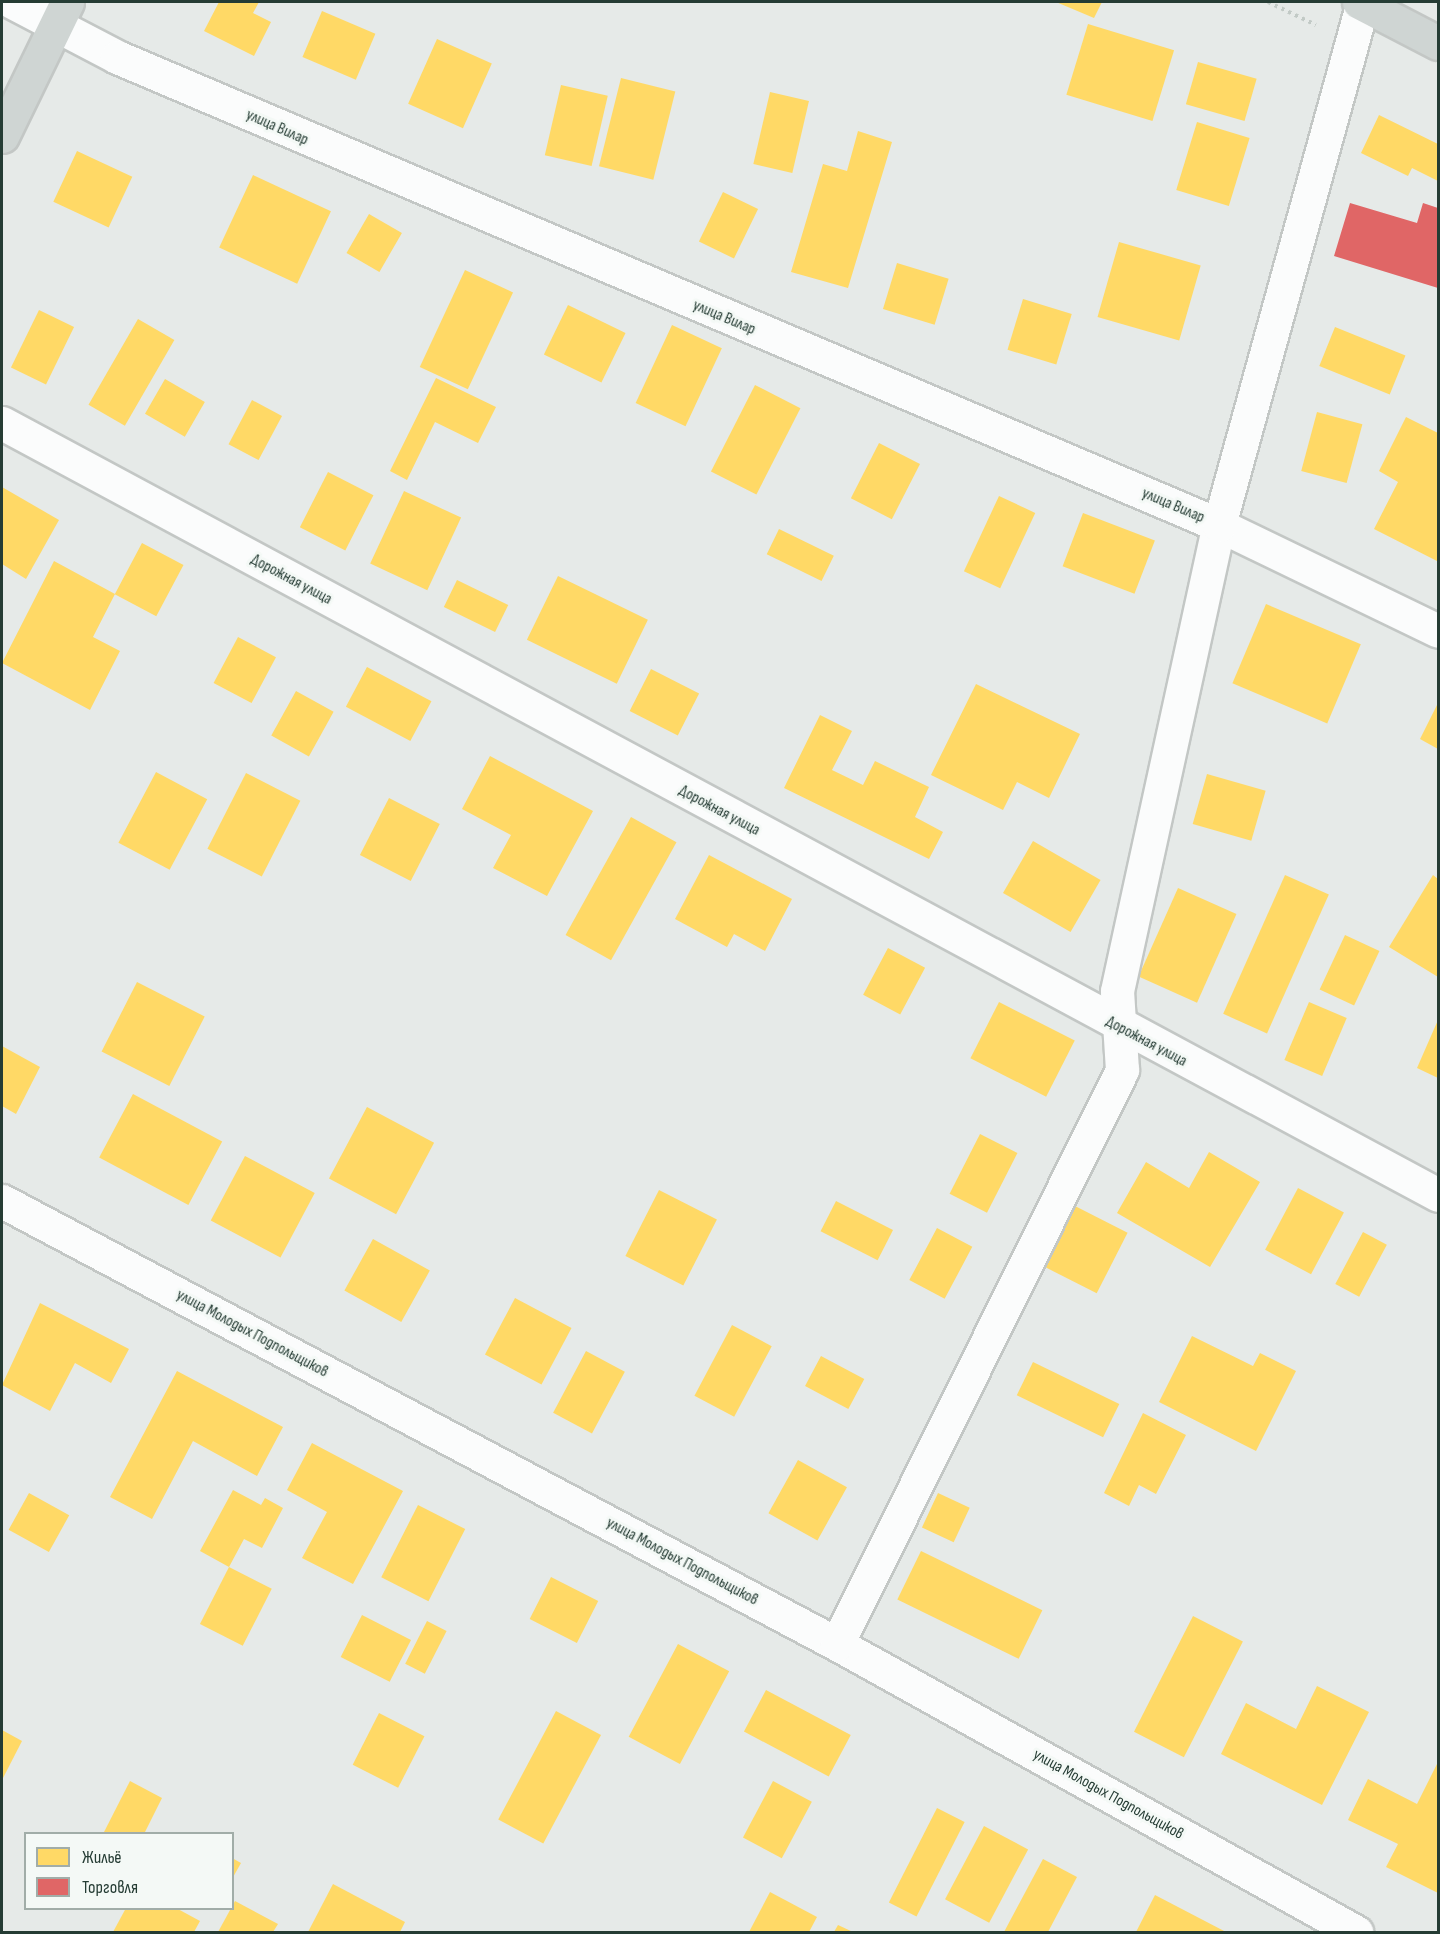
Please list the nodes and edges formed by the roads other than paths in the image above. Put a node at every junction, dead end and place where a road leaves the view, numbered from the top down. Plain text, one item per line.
1 (12, 2) edge
2 (1361, 2) edge
3 (61, 14) edge
4 (1438, 43) edge
5 (2, 136) edge
6 (2, 423) edge
7 (1219, 525) junction
8 (1438, 631) edge
9 (1118, 1028) junction
10 (1438, 1195) edge
11 (2, 1201) edge
12 (837, 1644) junction
13 (1356, 1932) edge

1 - 3 street, улица Вилар
2 - 4 main road
2 - 7 street
3 - 5 main road
3 - 7 street, улица Вилар
6 - 9 street, Дорожная улица
7 - 8 street, улица Вилар
7 - 9 street
9 - 10 street, Дорожная улица
9 - 12 street
11 - 12 street, улица Молодых Подпольщиков
12 - 13 street, улица Молодых Подпольщиков

